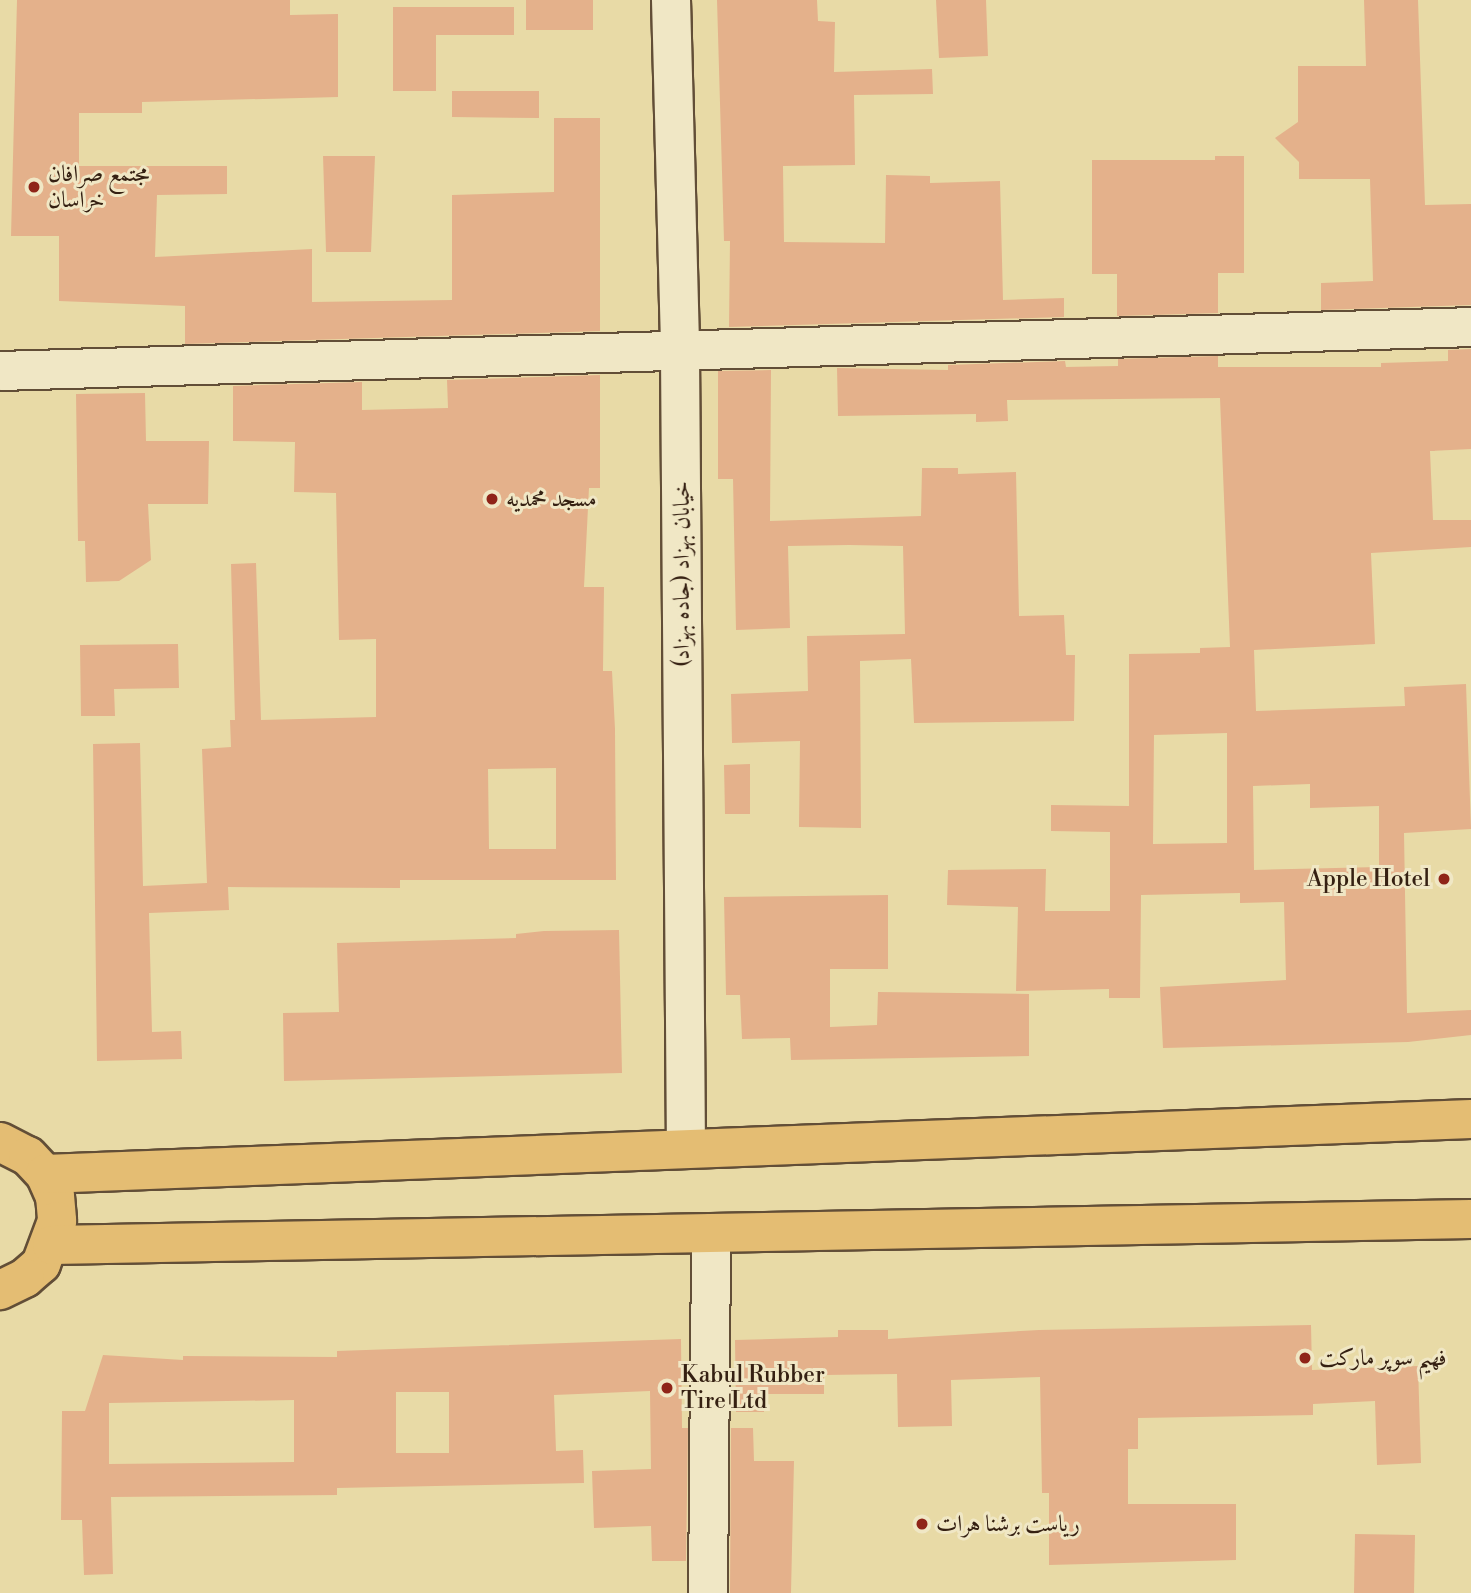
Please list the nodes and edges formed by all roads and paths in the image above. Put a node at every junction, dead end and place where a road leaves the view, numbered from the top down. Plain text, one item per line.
1 (671, 0) edge
2 (1471, 327) edge
3 (681, 354) junction
4 (0, 371) edge
5 (1471, 1119) edge
6 (0, 1142) edge
7 (686, 1148) junction
8 (45, 1174) junction
9 (1471, 1219) edge
10 (711, 1233) junction
11 (52, 1245) junction
12 (0, 1290) edge
13 (708, 1593) edge

1 - 3 street, خیابان بهزاد (جاده بهزاد)
2 - 3 street
3 - 4 street
3 - 7 street, خیابان بهزاد (جاده بهزاد)
5 - 7 highway
6 - 8 highway
7 - 8 highway
8 - 11 highway
9 - 10 highway
10 - 11 highway
10 - 13 street
11 - 12 highway

